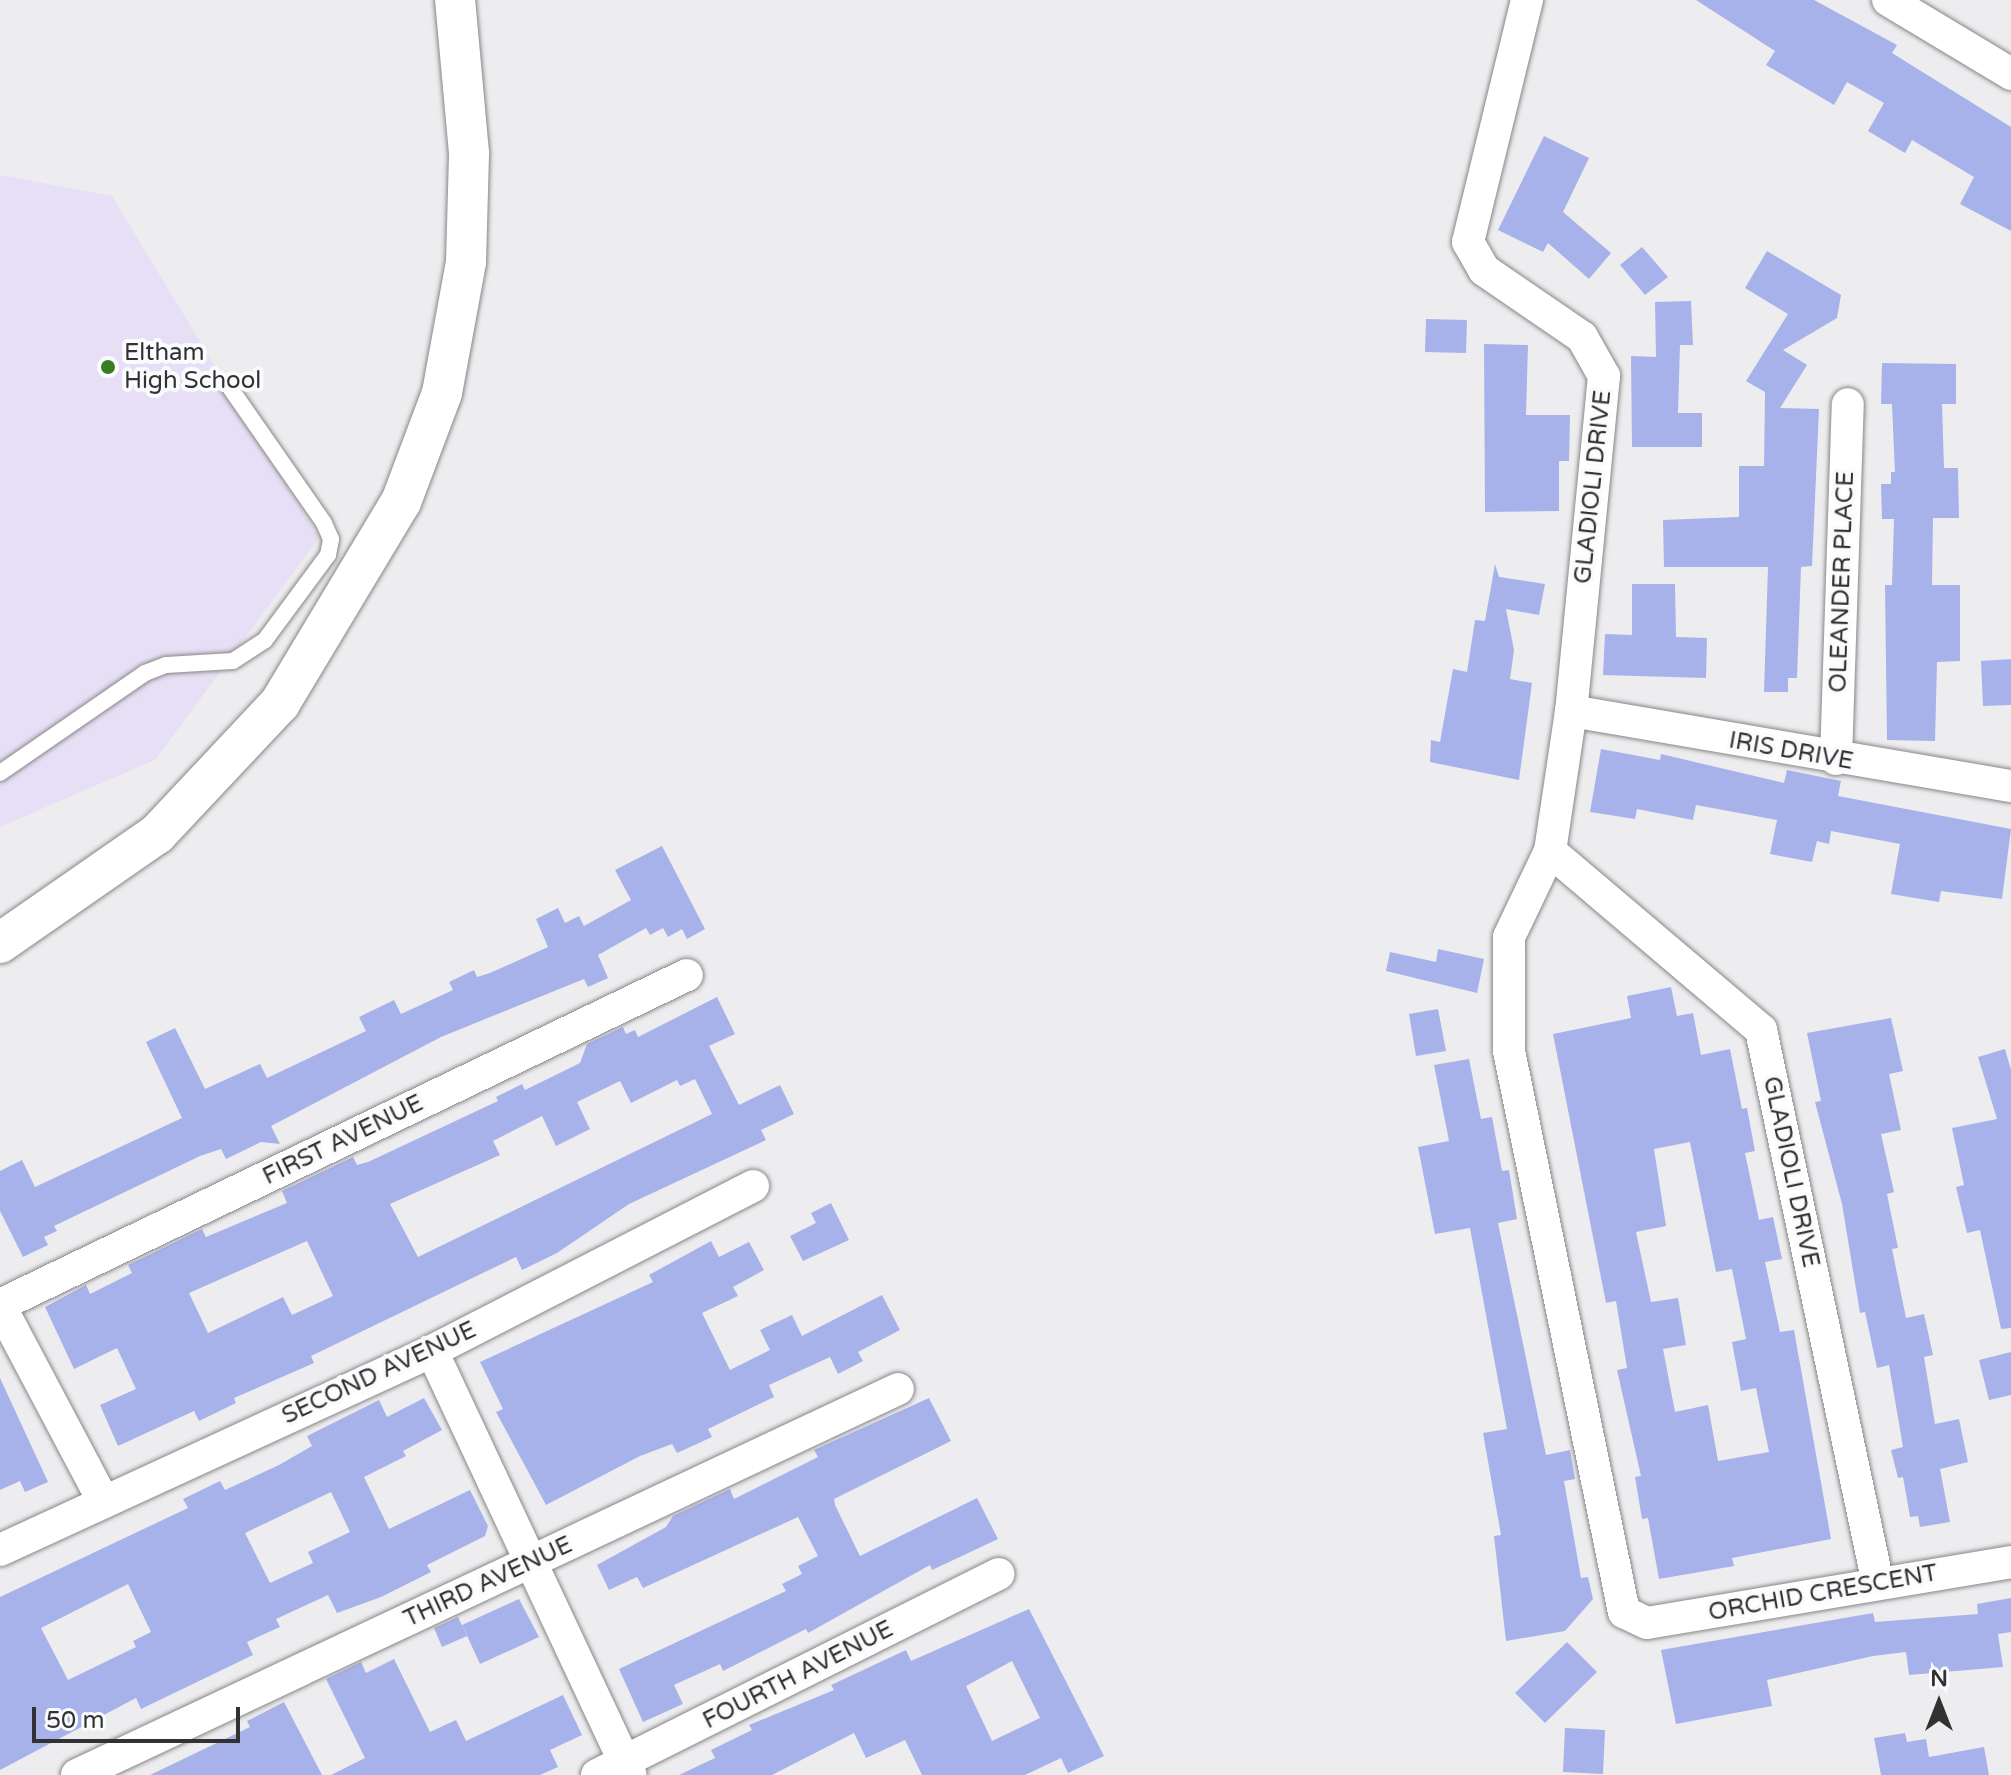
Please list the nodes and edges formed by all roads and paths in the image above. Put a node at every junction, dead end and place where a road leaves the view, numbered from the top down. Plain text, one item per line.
1 (455, 0) edge
2 (1527, 0) edge
3 (1908, 4) edge
4 (2011, 74) edge
5 (228, 385) dead end
6 (1848, 404) dead end
7 (1571, 711) junction
8 (1836, 759) junction
9 (0, 773) edge
10 (2011, 786) edge
11 (1550, 851) junction
12 (0, 943) edge
13 (687, 975) dead end
14 (753, 1186) dead end
15 (0, 1306) edge
16 (432, 1351) junction
17 (898, 1389) dead end
18 (102, 1499) junction
19 (0, 1550) edge
20 (532, 1561) junction
21 (2011, 1562) edge
22 (998, 1574) dead end
23 (1878, 1584) junction
24 (1635, 1621) joint
25 (617, 1771) edge
26 (77, 1775) edge

1 - 12 street
2 - 7 street, GLADIOLI DRIVE
3 - 4 street
5 - 9 lane
6 - 8 street, OLEANDER PLACE
7 - 8 street, IRIS DRIVE
7 - 11 street, GLADIOLI DRIVE
8 - 10 street, IRIS DRIVE
11 - 23 street, GLADIOLI DRIVE
11 - 24 street, GLADIOLI DRIVE
13 - 15 street, FIRST AVENUE
14 - 16 street, SECOND AVENUE
15 - 18 street
16 - 18 street, SECOND AVENUE
16 - 20 street
17 - 20 street, THIRD AVENUE
18 - 19 street, SECOND AVENUE
20 - 25 street
20 - 26 street, THIRD AVENUE
21 - 23 street, ORCHID CRESCENT
22 - 25 street, FOURTH AVENUE
23 - 24 street, ORCHID CRESCENT

